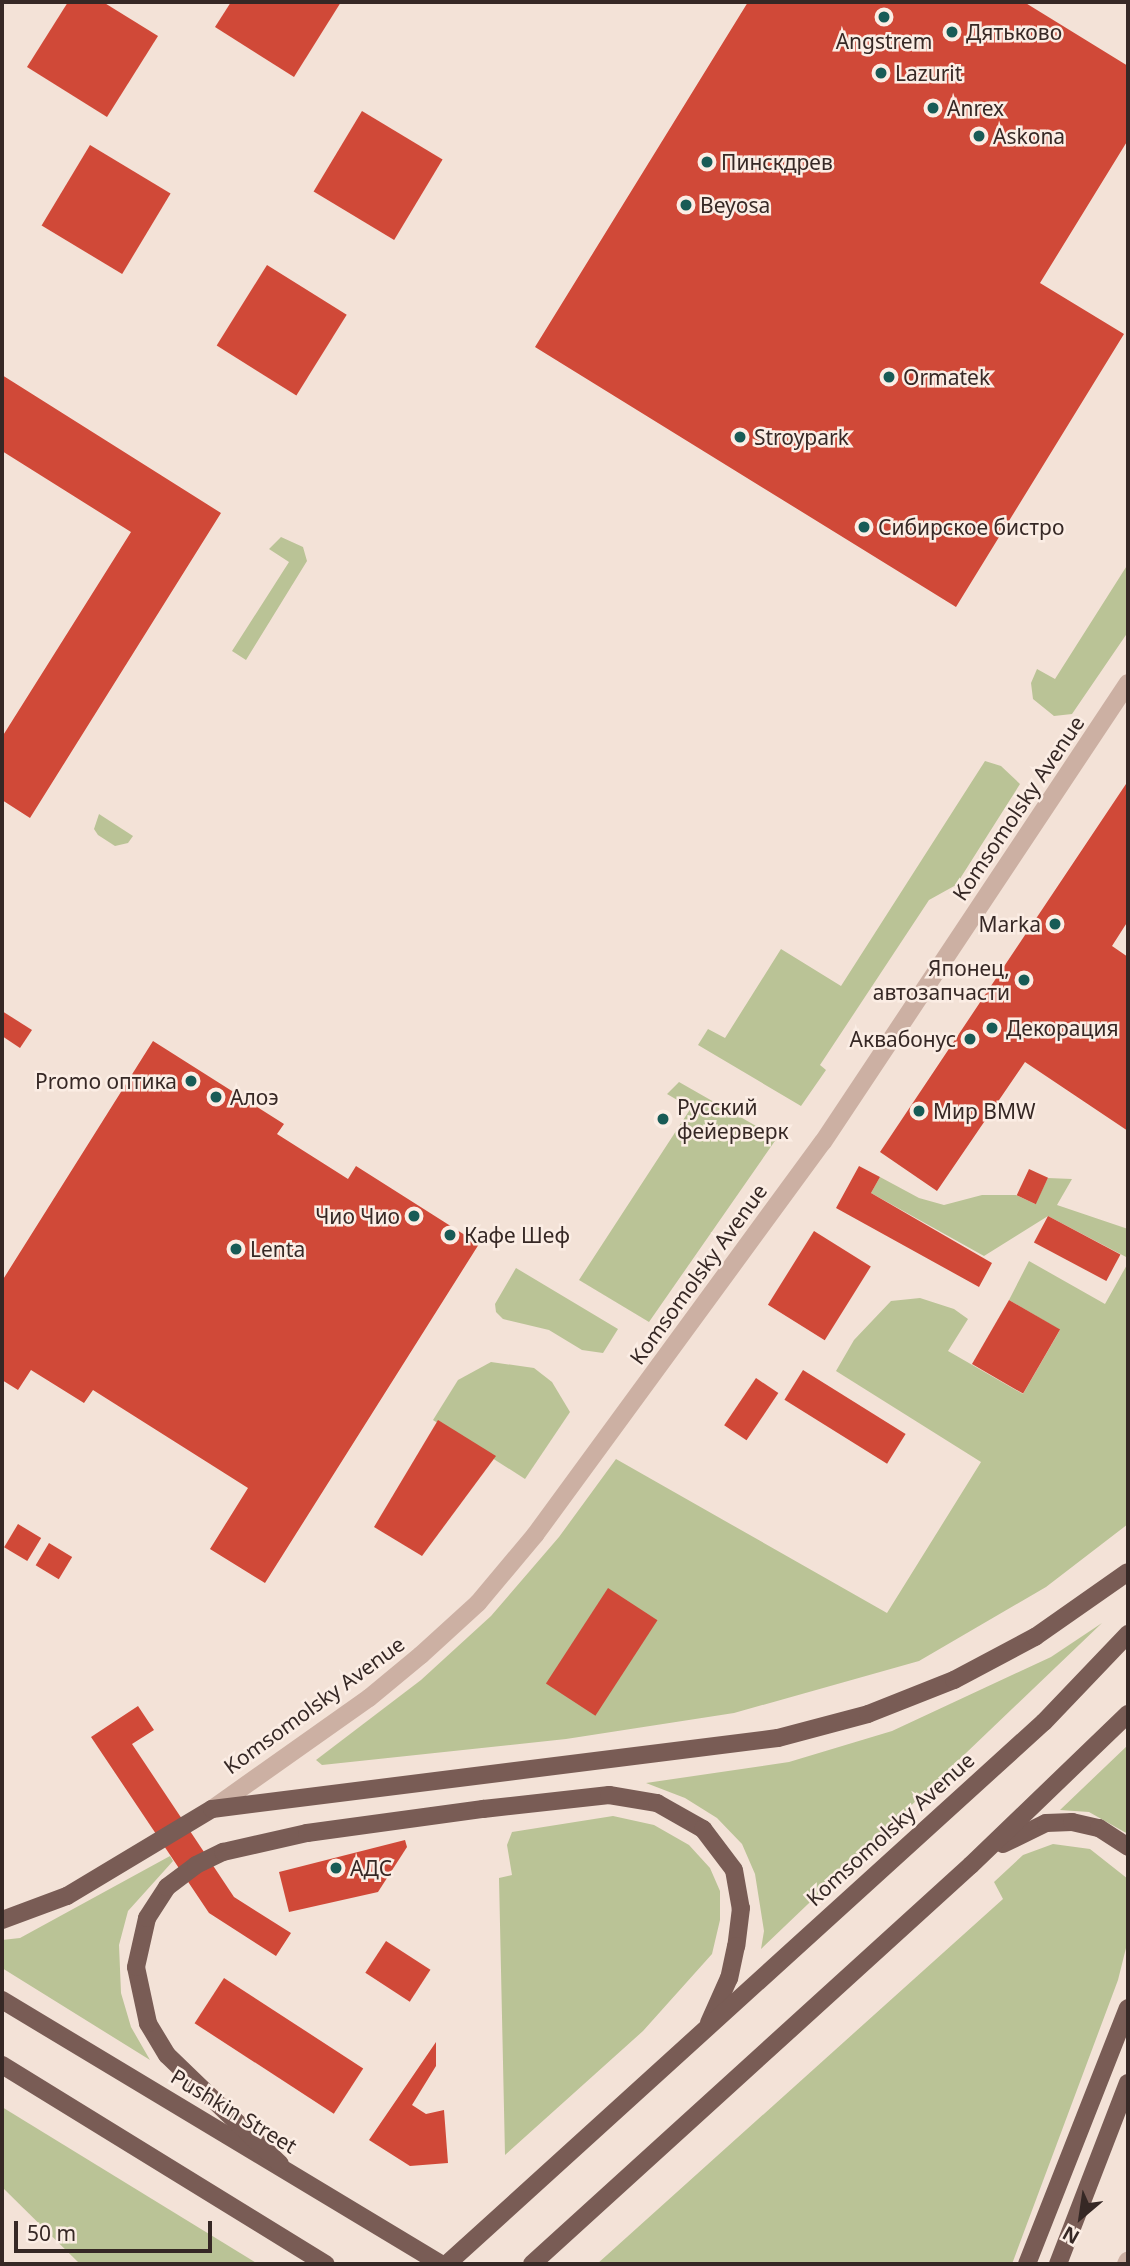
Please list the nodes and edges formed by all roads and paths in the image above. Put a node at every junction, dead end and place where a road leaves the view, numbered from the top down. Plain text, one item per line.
1 (1128, 684) edge
2 (1128, 1572) edge
3 (1128, 1634) edge
4 (1128, 1714) edge
5 (212, 1809) junction
6 (1128, 1847) edge
7 (971, 1865) junction
8 (2, 1920) edge
9 (2, 2000) edge
10 (1128, 2008) edge
11 (709, 2023) junction
12 (2, 2065) edge
13 (1101, 2084) junction
14 (1127, 2092) edge
15 (280, 2164) junction
16 (326, 2264) edge
17 (441, 2264) edge
18 (447, 2264) edge
19 (532, 2264) edge
20 (1027, 2264) edge
21 (1058, 2264) edge

1 - 5 street, Komsomolsky Avenue
2 - 5 main road
3 - 11 main road, Komsomolsky Avenue
4 - 7 main road
5 - 8 main road
6 - 7 main road
7 - 19 main road
9 - 15 main road, Pushkin Street
10 - 13 main road
11 - 15 main road
11 - 18 main road, Komsomolsky Avenue
12 - 16 main road
13 - 14 street
13 - 20 main road
14 - 21 main road
15 - 17 main road, Pushkin Street

